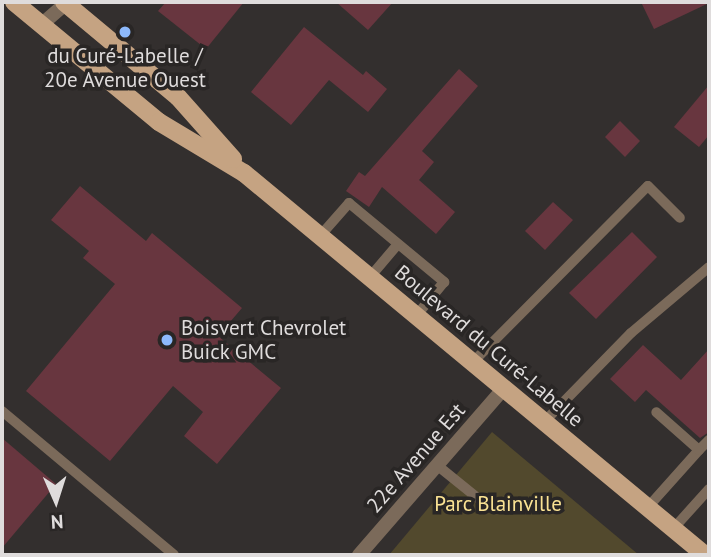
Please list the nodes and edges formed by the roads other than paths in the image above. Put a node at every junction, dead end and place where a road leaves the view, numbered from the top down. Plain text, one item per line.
1 (14, 2) edge
2 (65, 2) edge
3 (41, 25) junction
4 (244, 173) junction
5 (680, 218) dead end
6 (320, 236) junction
7 (398, 244) junction
8 (709, 267) edge
9 (370, 277) junction
10 (416, 316) junction
11 (473, 362) junction
12 (504, 388) junction
13 (2, 411) edge
14 (656, 412) dead end
15 (545, 421) junction
16 (709, 440) edge
17 (699, 450) junction
18 (438, 466) junction
19 (709, 489) edge
20 (480, 500) dead end
21 (648, 507) junction
22 (673, 529) junction
23 (174, 555) edge
24 (359, 555) edge
25 (705, 555) edge

1 - 3 main road, Boulevard du Curé-Labelle
2 - 3 street
2 - 4 main road, Boulevard du Curé-Labelle
3 - 4 main road, Boulevard du Curé-Labelle
4 - 6 main road, Boulevard du Curé-Labelle
5 - 11 lane
6 - 7 lane
6 - 9 main road, Boulevard du Curé-Labelle
7 - 9 lane
7 - 10 lane
8 - 15 lane
9 - 10 main road, Boulevard du Curé-Labelle
10 - 11 main road, Boulevard du Curé-Labelle
11 - 12 main road, Boulevard du Curé-Labelle
12 - 15 main road, Boulevard du Curé-Labelle
12 - 18 street, 22e Avenue Est
13 - 23 lane
14 - 17 lane
15 - 21 main road, Boulevard du Curé-Labelle
16 - 17 lane
17 - 21 lane
18 - 20 lane
18 - 24 street, 22e Avenue Est
19 - 22 lane
21 - 22 main road, Boulevard du Curé-Labelle
22 - 25 main road, Boulevard du Curé-Labelle

